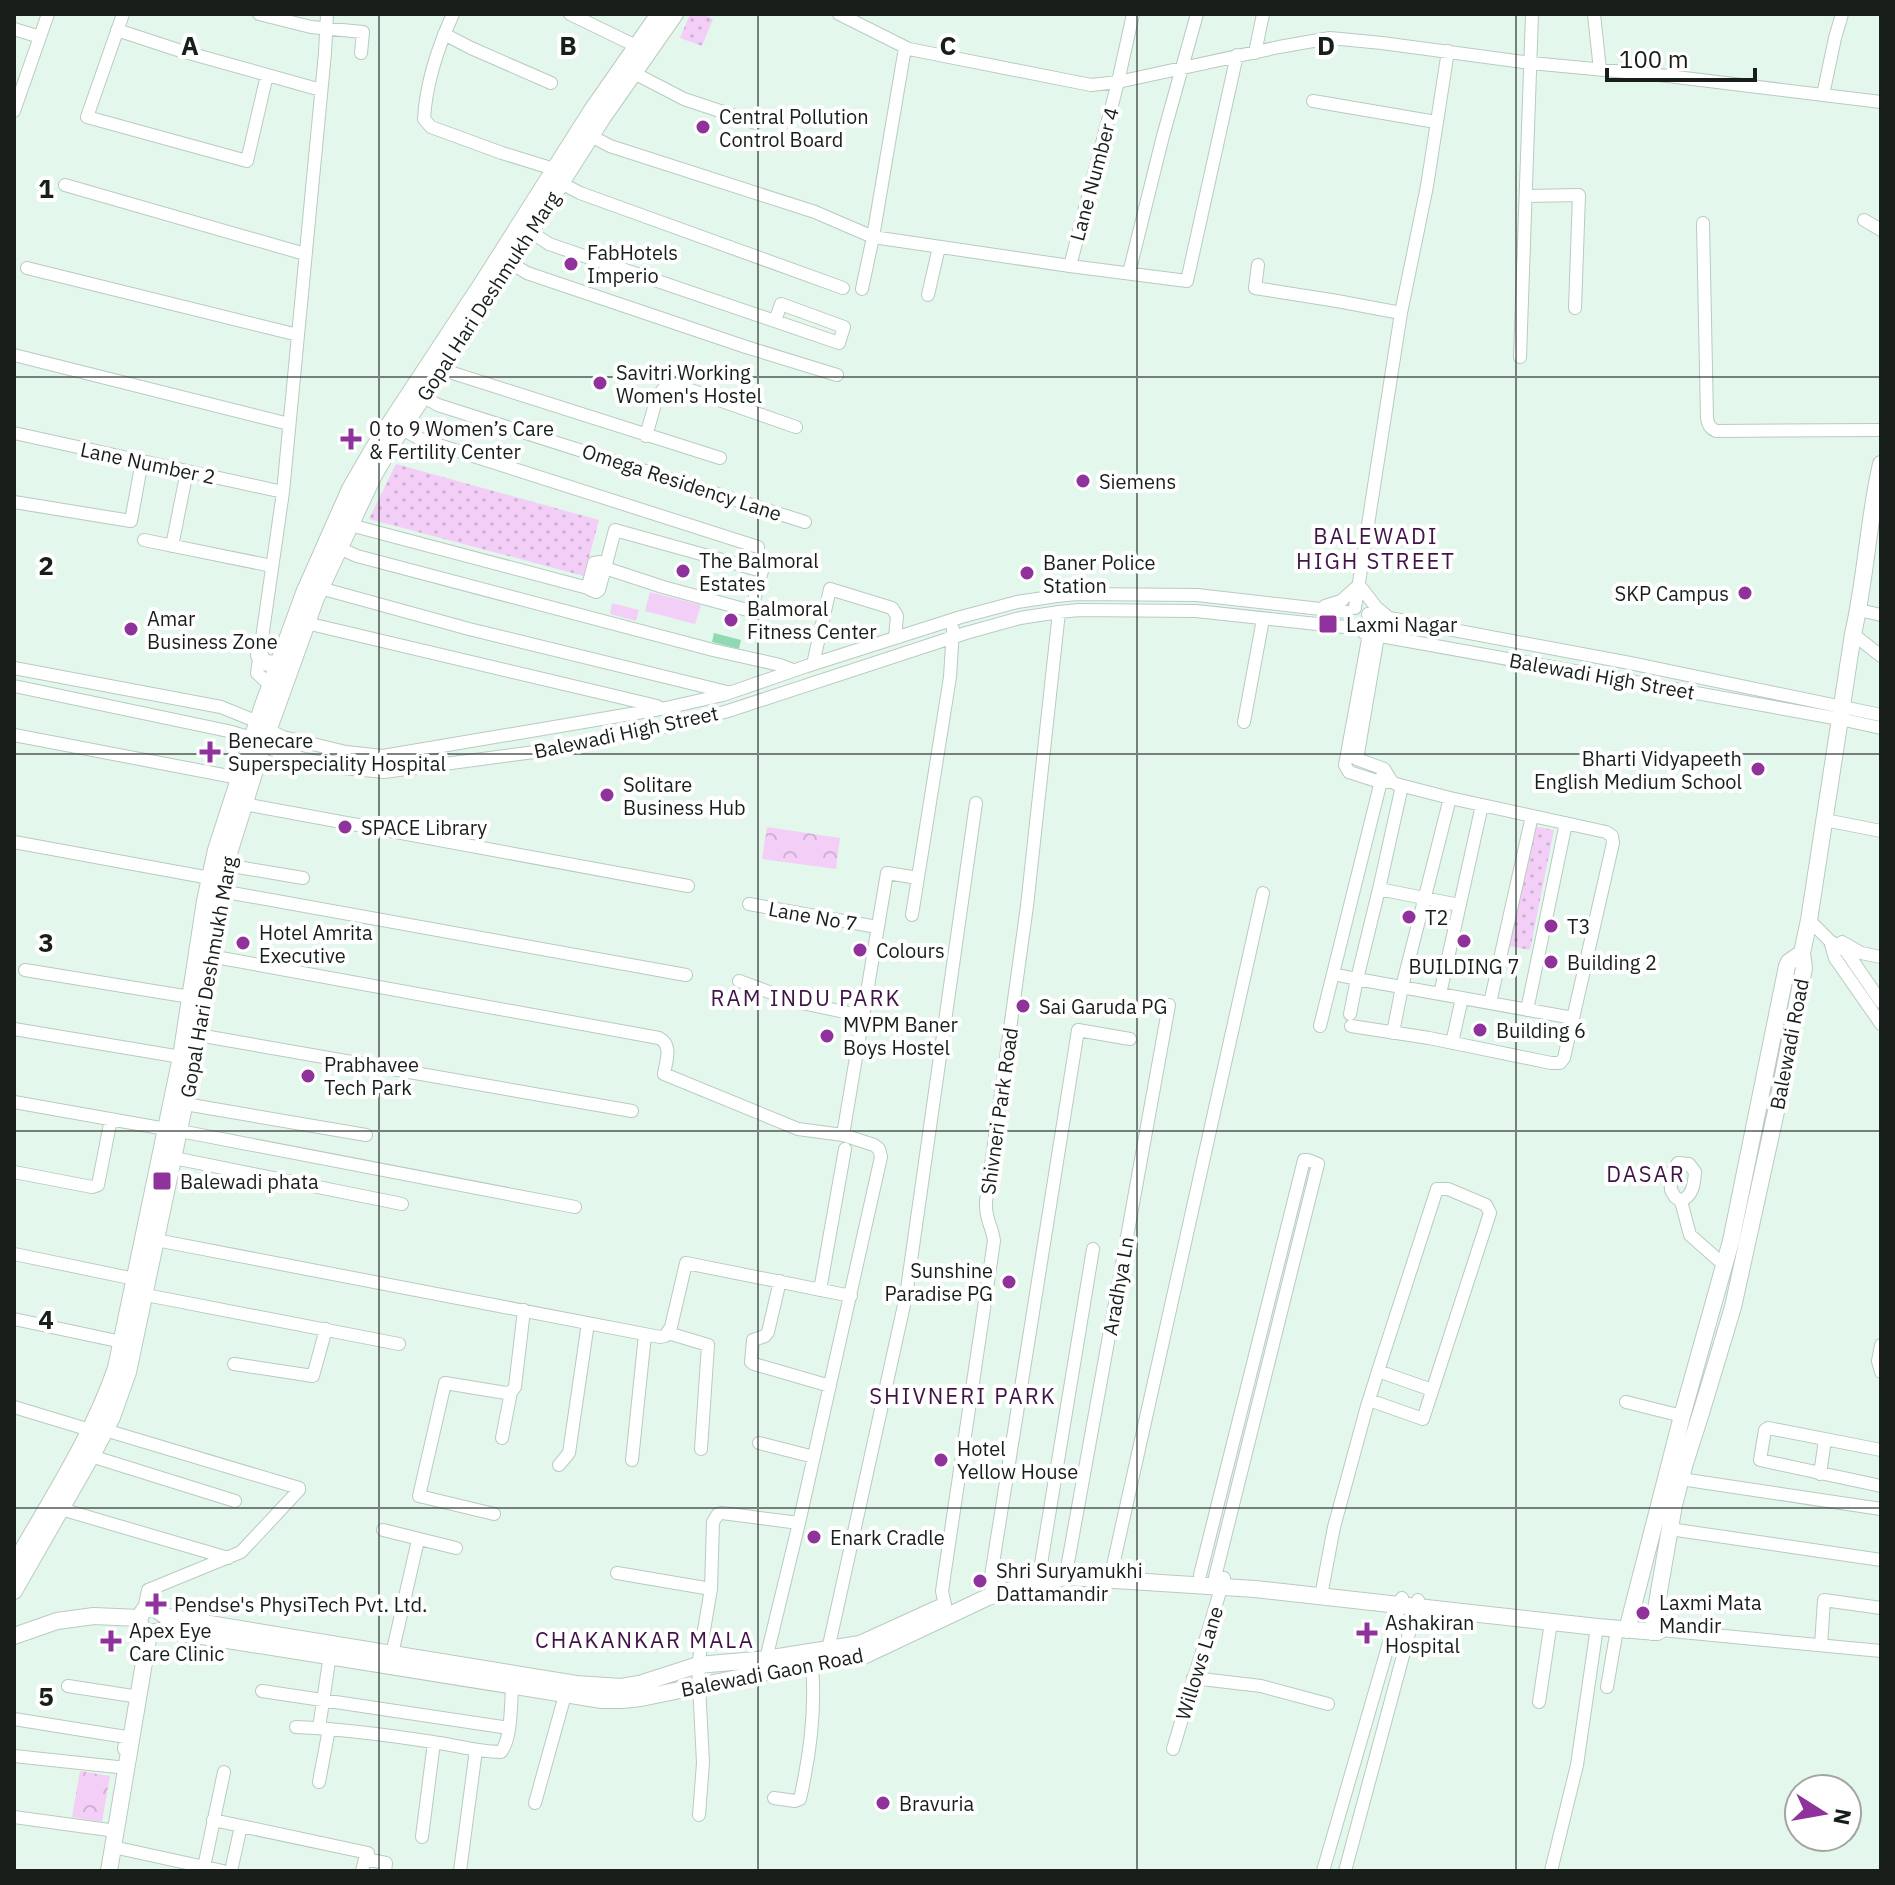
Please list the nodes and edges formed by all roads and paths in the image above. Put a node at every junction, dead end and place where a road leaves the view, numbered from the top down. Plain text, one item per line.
1 (48, 14) edge
2 (123, 14) edge
3 (259, 14) edge
4 (327, 14) edge
5 (453, 14) edge
6 (570, 14) edge
7 (659, 14) edge
8 (675, 14) edge
9 (839, 14) edge
10 (1133, 14) edge
11 (1197, 14) edge
12 (1263, 14) edge
13 (1532, 14) edge
14 (1594, 14) edge
15 (1842, 14) edge
16 (365, 19) dead end
17 (312, 20) edge
18 (326, 28) junction
19 (14, 29) edge
20 (117, 30) junction
21 (363, 32) junction
22 (444, 34) junction
23 (40, 37) junction
24 (636, 46) junction
25 (905, 48) junction
26 (1448, 51) junction
27 (361, 53) dead end
28 (1255, 53) junction
29 (1237, 55) junction
30 (1531, 63) junction
31 (1182, 68) junction
32 (1600, 70) junction
33 (634, 73) junction
34 (267, 75) junction
35 (1118, 82) junction
36 (551, 83) dead end
37 (321, 90) junction
38 (1823, 95) junction
39 (1313, 101) dead end
40 (1881, 102) edge
41 (14, 109) edge
42 (1436, 122) junction
43 (756, 123) dead end
44 (591, 136) junction
45 (558, 176) junction
46 (65, 185) dead end
47 (1526, 196) junction
48 (1864, 220) dead end
49 (1703, 223) dead end
50 (1881, 230) edge
51 (531, 232) junction
52 (873, 237) junction
53 (939, 247) junction
54 (305, 254) junction
55 (511, 263) junction
56 (1258, 265) dead end
57 (1070, 266) junction
58 (27, 268) dead end
59 (1129, 273) junction
60 (843, 288) dead end
61 (862, 289) dead end
62 (928, 295) dead end
63 (1575, 308) dead end
64 (1401, 313) junction
65 (775, 321) junction
66 (298, 335) junction
67 (14, 355) edge
68 (1520, 357) dead end
69 (440, 369) junction
70 (837, 375) dead end
71 (422, 396) junction
72 (289, 424) junction
73 (796, 427) dead end
74 (402, 429) junction
75 (1881, 430) edge
76 (14, 433) edge
77 (646, 436) junction
78 (720, 458) dead end
79 (142, 461) junction
80 (1881, 464) edge
81 (187, 471) junction
82 (283, 492) junction
83 (1878, 495) edge
84 (14, 502) edge
85 (805, 522) dead end
86 (350, 525) junction
87 (144, 540) dead end
88 (172, 546) junction
89 (758, 547) dead end
90 (339, 548) junction
91 (272, 566) junction
92 (605, 568) junction
93 (1359, 585) junction
94 (320, 588) junction
95 (1310, 607) junction
96 (988, 610) junction
97 (1351, 610) junction
98 (1859, 610) junction
99 (1059, 612) junction
100 (1368, 614) junction
101 (1881, 615) edge
102 (1263, 619) junction
103 (953, 620) junction
104 (1394, 620) junction
105 (306, 623) junction
106 (993, 625) junction
107 (1345, 627) junction
108 (1370, 634) junction
109 (1853, 634) junction
110 (895, 637) junction
111 (954, 637) junction
112 (259, 655) junction
113 (1881, 656) edge
114 (813, 664) junction
115 (277, 665) junction
116 (14, 668) edge
117 (793, 670) junction
118 (270, 685) junction
119 (14, 686) edge
120 (730, 693) junction
121 (666, 708) junction
122 (1841, 713) junction
123 (1881, 715) edge
124 (1244, 722) dead end
125 (1881, 728) edge
126 (260, 734) junction
127 (14, 735) edge
128 (1357, 759) junction
129 (1347, 769) junction
130 (239, 778) junction
131 (1389, 780) junction
132 (1450, 798) junction
133 (976, 803) dead end
134 (244, 804) junction
135 (1482, 805) junction
136 (1532, 816) junction
137 (1825, 820) junction
138 (1566, 823) junction
139 (1881, 831) edge
140 (14, 842) edge
141 (226, 865) junction
142 (303, 878) dead end
143 (918, 878) junction
144 (215, 885) junction
145 (688, 886) dead end
146 (1379, 889) junction
147 (1263, 893) dead end
148 (1425, 898) junction
149 (749, 904) dead end
150 (1459, 905) junction
151 (912, 915) dead end
152 (1809, 920) junction
153 (877, 927) junction
154 (1830, 941) junction
155 (1802, 953) junction
156 (210, 956) junction
157 (1881, 957) edge
158 (25, 970) dead end
159 (1333, 974) junction
160 (686, 975) dead end
161 (1357, 979) junction
162 (739, 981) dead end
163 (1402, 987) junction
164 (1440, 994) junction
165 (190, 997) junction
166 (1462, 998) junction
167 (1881, 1002) edge
168 (1490, 1003) junction
169 (1169, 1005) dead end
170 (1527, 1010) junction
171 (864, 1016) junction
172 (1573, 1018) junction
173 (1881, 1024) edge
174 (195, 1025) junction
175 (1320, 1026) dead end
176 (14, 1029) edge
177 (1393, 1033) junction
178 (1130, 1039) dead end
179 (1452, 1043) junction
180 (181, 1057) junction
181 (14, 1102) edge
182 (185, 1104) junction
183 (632, 1111) dead end
184 (111, 1119) junction
185 (173, 1130) junction
186 (366, 1135) dead end
187 (843, 1135) junction
188 (845, 1149) dead end
189 (174, 1158) junction
190 (14, 1172) edge
191 (1681, 1201) dead end
192 (402, 1204) dead end
193 (575, 1207) dead end
194 (156, 1240) junction
195 (1093, 1249) dead end
196 (14, 1254) edge
197 (1724, 1265) junction
198 (135, 1279) junction
199 (780, 1281) junction
200 (820, 1290) junction
201 (146, 1295) junction
202 (851, 1296) junction
203 (524, 1310) junction
204 (14, 1319) edge
205 (588, 1323) junction
206 (326, 1329) junction
207 (668, 1333) junction
208 (645, 1335) junction
209 (122, 1342) junction
210 (399, 1344) dead end
211 (1881, 1345) edge
212 (234, 1364) dead end
213 (1378, 1371) junction
214 (1881, 1372) edge
215 (830, 1386) junction
216 (1432, 1390) junction
217 (511, 1392) junction
218 (1369, 1400) junction
219 (1626, 1402) dead end
220 (14, 1407) edge
221 (1682, 1416) junction
222 (1699, 1420) junction
223 (98, 1430) junction
224 (502, 1438) dead end
225 (1825, 1440) junction
226 (759, 1443) dead end
227 (701, 1449) dead end
228 (1881, 1450) edge
229 (91, 1456) junction
230 (814, 1457) junction
231 (632, 1460) dead end
232 (559, 1465) dead end
233 (1820, 1474) junction
234 (1681, 1479) junction
235 (1881, 1486) edge
236 (235, 1501) dead end
237 (61, 1509) junction
238 (1881, 1509) edge
239 (494, 1514) dead end
240 (799, 1523) junction
241 (1670, 1529) junction
242 (383, 1530) dead end
243 (418, 1540) junction
244 (456, 1548) dead end
245 (1204, 1555) junction
246 (228, 1558) junction
247 (1219, 1558) junction
248 (1881, 1560) edge
249 (14, 1565) edge
250 (1067, 1568) junction
251 (1112, 1570) junction
252 (617, 1573) dead end
253 (1039, 1576) junction
254 (1640, 1578) junction
255 (1215, 1579) junction
256 (1661, 1582) junction
257 (992, 1588) junction
258 (711, 1589) junction
259 (14, 1591) edge
260 (1321, 1593) junction
261 (1409, 1603) junction
262 (945, 1605) junction
263 (1881, 1608) edge
264 (142, 1614) junction
265 (1551, 1622) junction
266 (157, 1626) junction
267 (1597, 1627) junction
268 (1624, 1628) junction
269 (1655, 1630) junction
270 (14, 1636) edge
271 (1821, 1645) junction
272 (331, 1650) junction
273 (828, 1650) junction
274 (1881, 1651) edge
275 (392, 1654) junction
276 (698, 1665) junction
277 (766, 1666) junction
278 (812, 1666) junction
279 (1193, 1678) junction
280 (513, 1680) junction
281 (68, 1686) dead end
282 (700, 1686) junction
283 (1607, 1687) dead end
284 (262, 1691) dead end
285 (565, 1695) junction
286 (139, 1697) junction
287 (325, 1701) junction
288 (1539, 1702) dead end
289 (1328, 1704) dead end
290 (14, 1719) edge
291 (296, 1727) dead end
292 (509, 1728) junction
293 (324, 1729) junction
294 (434, 1742) junction
295 (1173, 1749) dead end
296 (476, 1750) junction
297 (14, 1756) edge
298 (124, 1768) junction
299 (224, 1772) dead end
300 (319, 1782) dead end
301 (774, 1798) dead end
302 (535, 1803) dead end
303 (699, 1815) dead end
304 (14, 1817) edge
305 (213, 1820) junction
306 (241, 1826) junction
307 (422, 1837) dead end
308 (114, 1839) junction
309 (368, 1853) dead end
310 (204, 1867) junction
311 (109, 1871) edge
312 (223, 1871) edge
313 (231, 1871) edge
314 (362, 1871) edge
315 (385, 1871) edge
316 (460, 1871) edge
317 (1323, 1871) edge
318 (1345, 1871) edge
319 (1551, 1871) edge

1 - 23 street
2 - 20 street
3 - 17 street
4 - 18 street
5 - 22 street
6 - 24 street
7 - 24 main road, Gopal Hari Deshmukh Marg
8 - 33 main road, Gopal Hari Deshmukh Marg
9 - 25 street
10 - 35 street, Lane Number 4
11 - 31 street
12 - 28 street
13 - 30 street
14 - 32 street
15 - 38 street
16 - 21 street
17 - 18 street
18 - 21 street
18 - 37 street
19 - 23 street
20 - 34 street
20 - 34 street
21 - 27 street
22 - 36 street
22 - 45 street
23 - 41 street
24 - 45 main road, Gopal Hari Deshmukh Marg
25 - 35 street
25 - 52 street
26 - 28 street
26 - 30 street
26 - 42 street
28 - 29 street
29 - 31 street
29 - 59 street
30 - 32 street
30 - 47 street
31 - 35 street
31 - 59 street
32 - 38 street
33 - 43 street
33 - 44 main road, Gopal Hari Deshmukh Marg
34 - 37 street
35 - 57 street, Lane Number 4
37 - 54 street
38 - 40 street
39 - 42 street
42 - 64 street
44 - 45 main road, Gopal Hari Deshmukh Marg
44 - 52 street
45 - 51 main road, Gopal Hari Deshmukh Marg
45 - 60 street
45 - 115 main road, Gopal Hari Deshmukh Marg
46 - 54 street
47 - 63 street
47 - 68 street
48 - 50 street
49 - 75 street
51 - 55 main road, Gopal Hari Deshmukh Marg
51 - 65 street
52 - 53 street
52 - 61 street
53 - 57 street
53 - 62 street
54 - 66 street
55 - 69 main road, Gopal Hari Deshmukh Marg
55 - 70 street
56 - 64 street
57 - 59 street
58 - 66 street
64 - 93 street
65 - 65 street
66 - 72 street
67 - 72 street
69 - 71 main road, Gopal Hari Deshmukh Marg
69 - 77 street
71 - 74 main road, Gopal Hari Deshmukh Marg
71 - 85 street, Omega Residency Lane
72 - 82 street
73 - 77 street
74 - 86 main road, Gopal Hari Deshmukh Marg
74 - 89 street
76 - 79 street, Lane Number 2
77 - 78 street
79 - 81 street, Lane Number 2
79 - 84 street
80 - 83 main road
81 - 82 street, Lane Number 2
81 - 88 street
82 - 91 street
83 - 98 main road
86 - 90 main road, Gopal Hari Deshmukh Marg
86 - 92 street
87 - 88 street
88 - 91 street
90 - 94 main road, Gopal Hari Deshmukh Marg
90 - 117 street
91 - 112 street
92 - 92 street
93 - 95 street
93 - 97 street
93 - 104 street
94 - 105 main road, Gopal Hari Deshmukh Marg
94 - 120 street
95 - 96 street, Balewadi High Street
95 - 97 street, Balewadi High Street
96 - 103 street, Balewadi High Street
96 - 106 street
97 - 100 street
97 - 107 street
98 - 101 street
98 - 109 main road
99 - 102 street, Balewadi High Street
99 - 106 street, Balewadi High Street
99 - 262 street, Shivneri Park Road
100 - 104 street, Balewadi High Street
100 - 108 street
102 - 107 street, Balewadi High Street
102 - 124 street
103 - 110 street, Balewadi High Street
103 - 111 street
104 - 122 street, Balewadi High Street
105 - 121 street
105 - 126 main road, Gopal Hari Deshmukh Marg
106 - 111 street, Balewadi High Street
107 - 108 street
108 - 122 street, Balewadi High Street
108 - 128 street
108 - 129 street
109 - 113 street
109 - 122 main road
110 - 114 street, Balewadi High Street
110 - 114 street
111 - 126 street, Balewadi High Street
111 - 143 street
112 - 115 main road
112 - 118 street
114 - 117 street, Balewadi High Street
115 - 118 main road, Gopal Hari Deshmukh Marg
116 - 126 street
117 - 120 street, Balewadi High Street
118 - 126 main road, Gopal Hari Deshmukh Marg
119 - 126 street
120 - 121 street, Balewadi High Street
121 - 126 street, Balewadi High Street
122 - 123 street
122 - 125 street
122 - 137 main road
126 - 130 main road, Gopal Hari Deshmukh Marg
126 - 134 main road, Gopal Hari Deshmukh Marg
127 - 130 street
128 - 129 street
128 - 131 street
129 - 131 street
130 - 144 main road, Gopal Hari Deshmukh Marg
131 - 132 street
131 - 146 street
131 - 159 street
132 - 135 street
132 - 148 street
133 - 273 street
134 - 141 main road, Gopal Hari Deshmukh Marg
134 - 145 street
135 - 136 street
135 - 150 street
136 - 138 street
136 - 168 street
137 - 139 street
137 - 152 main road
138 - 170 street
138 - 172 street
140 - 144 street
141 - 142 street
141 - 144 main road, Gopal Hari Deshmukh Marg
143 - 151 street
143 - 153 street
144 - 156 main road, Gopal Hari Deshmukh Marg
144 - 160 street
144 - 165 main road, Gopal Hari Deshmukh Marg
146 - 148 street
146 - 161 street
147 - 251 street
148 - 150 street
148 - 163 street
149 - 153 street, Lane No 7
150 - 164 street
152 - 154 street
152 - 155 main road
152 - 157 street
153 - 171 street
154 - 167 street
154 - 173 street
155 - 197 main road, Balewadi Road
155 - 222 main road, Balewadi Road
156 - 174 main road, Gopal Hari Deshmukh Marg
156 - 187 street
158 - 165 street
159 - 161 street
159 - 175 street
161 - 163 street
161 - 177 street
162 - 171 street
163 - 164 street
163 - 177 street
164 - 166 street
165 - 174 main road, Gopal Hari Deshmukh Marg
166 - 168 street
166 - 179 street
168 - 170 street
169 - 250 street, Aradhya Ln
170 - 172 street
171 - 187 street
172 - 179 street
174 - 180 main road, Gopal Hari Deshmukh Marg
174 - 182 main road, Gopal Hari Deshmukh Marg
174 - 183 street
176 - 180 street
177 - 179 street
178 - 257 street
180 - 185 main road, Gopal Hari Deshmukh Marg
181 - 184 street
182 - 185 main road, Gopal Hari Deshmukh Marg
182 - 186 street
184 - 185 street
184 - 190 street
185 - 189 main road, Gopal Hari Deshmukh Marg
185 - 193 street
185 - 198 main road, Gopal Hari Deshmukh Marg
187 - 202 street
188 - 200 street
189 - 192 street
189 - 194 main road, Gopal Hari Deshmukh Marg
191 - 197 street
194 - 201 main road, Gopal Hari Deshmukh Marg
194 - 203 street
195 - 253 street
196 - 198 street
197 - 221 main road, Balewadi Road
198 - 209 main road, Gopal Hari Deshmukh Marg
199 - 200 street
199 - 207 street
199 - 215 street
200 - 202 street
201 - 206 street
201 - 223 main road, Gopal Hari Deshmukh Marg
202 - 215 street
203 - 205 street
203 - 217 street
204 - 209 street
205 - 208 street
205 - 232 street
206 - 210 street
206 - 212 street
207 - 208 street
207 - 227 street
208 - 231 street
209 - 223 main road, Gopal Hari Deshmukh Marg
211 - 214 street
213 - 216 street
213 - 216 street
213 - 218 street
215 - 230 street
216 - 218 street
217 - 224 street
217 - 239 street
218 - 260 street
219 - 221 street
220 - 223 street
221 - 222 main road
221 - 254 main road, Balewadi Road
222 - 234 main road, Balewadi Road
223 - 229 main road, Gopal Hari Deshmukh Marg
223 - 246 street
223 - 249 main road, Gopal Hari Deshmukh Marg
225 - 228 street
225 - 233 street
225 - 233 street
226 - 230 street
229 - 236 street
229 - 237 main road, Gopal Hari Deshmukh Marg
230 - 240 street
233 - 235 street
234 - 238 street
234 - 241 main road, Balewadi Road
237 - 246 street
237 - 259 main road, Gopal Hari Deshmukh Marg
240 - 258 street
240 - 277 street
241 - 248 street
241 - 256 main road, Balewadi Road
242 - 243 street
243 - 244 street
243 - 275 street
245 - 247 street
245 - 247 street
245 - 255 street
246 - 264 street
247 - 255 street
250 - 251 main road, Balewadi Gaon Road
250 - 253 main road, Balewadi Gaon Road
251 - 255 main road, Balewadi Gaon Road
252 - 258 street
253 - 255 main road, Balewadi Gaon Road
253 - 257 main road, Balewadi Gaon Road
253 - 278 main road, Balewadi Gaon Road
254 - 256 main road
254 - 268 main road, Balewadi Road
255 - 260 main road, Balewadi Gaon Road
255 - 279 street, Willows Lane
256 - 269 main road, Balewadi Road
257 - 262 main road, Balewadi Gaon Road
258 - 276 street
260 - 261 main road, Balewadi Gaon Road
261 - 265 main road, Balewadi Gaon Road
261 - 268 main road, Balewadi Gaon Road
261 - 317 street
261 - 318 street
262 - 273 main road, Balewadi Gaon Road
263 - 271 street
264 - 266 main road
264 - 266 main road, Balewadi Gaon Road
264 - 270 main road
265 - 267 main road, Balewadi Gaon Road
265 - 288 street
266 - 272 main road, Balewadi Gaon Road
266 - 286 main road
267 - 268 main road, Balewadi Gaon Road
267 - 319 street
268 - 269 main road, Balewadi Gaon Road
268 - 283 street
269 - 271 street, Balewadi Gaon Road
271 - 274 street, Balewadi Gaon Road
272 - 275 main road, Balewadi Gaon Road
272 - 280 main road, Balewadi Gaon Road
272 - 287 street
273 - 277 main road, Balewadi Gaon Road
275 - 280 main road, Balewadi Gaon Road
276 - 277 main road, Balewadi Gaon Road
276 - 280 main road, Balewadi Gaon Road
276 - 282 street
277 - 278 main road, Balewadi Gaon Road
277 - 282 main road, Balewadi Gaon Road
278 - 301 street
279 - 289 street
279 - 295 street, Willows Lane
280 - 285 main road, Balewadi Gaon Road
280 - 292 street
281 - 286 street
282 - 285 main road, Balewadi Gaon Road
282 - 303 street
284 - 287 street
285 - 302 street
286 - 298 main road
287 - 292 street
287 - 293 street
290 - 298 street
291 - 293 street
292 - 296 street
293 - 294 street
293 - 300 street
294 - 296 street
294 - 307 street
296 - 316 street
297 - 298 street
298 - 308 main road
299 - 305 street
304 - 308 street
305 - 306 street
305 - 310 street
306 - 309 street
306 - 313 street
308 - 310 street
308 - 311 main road
310 - 312 street
314 - 315 street

